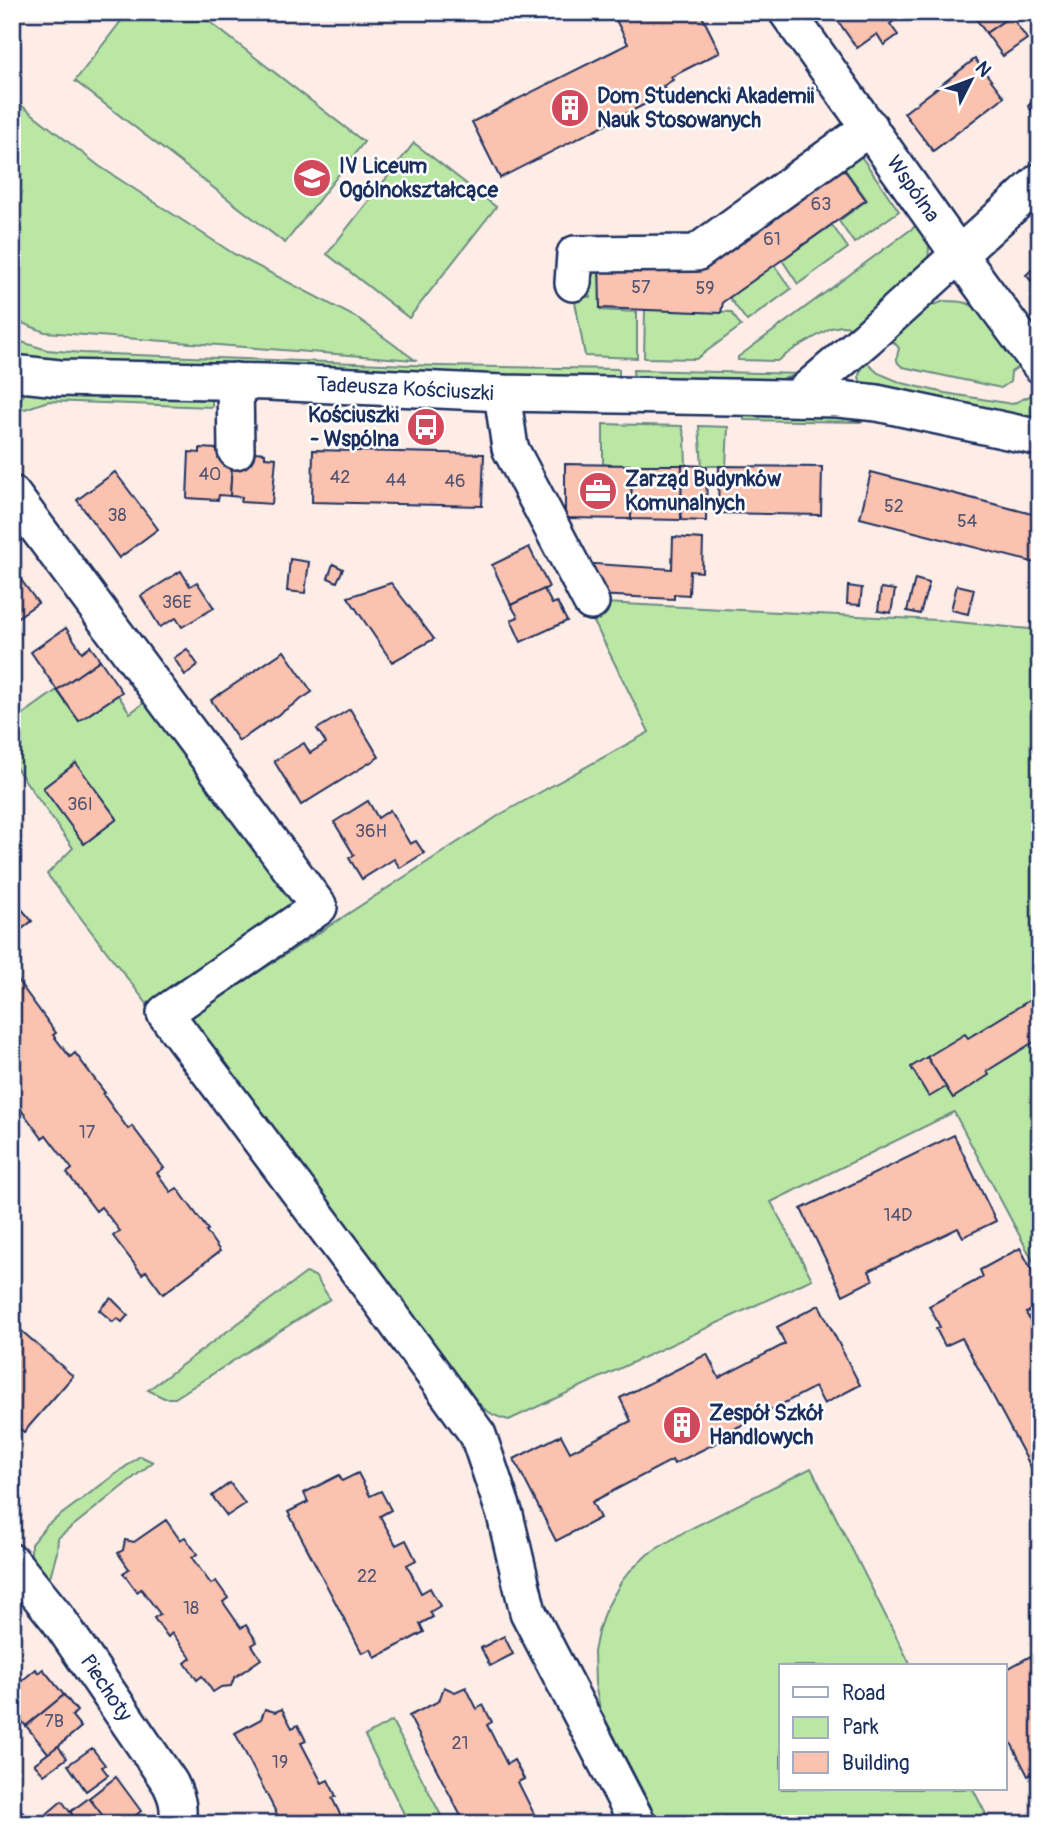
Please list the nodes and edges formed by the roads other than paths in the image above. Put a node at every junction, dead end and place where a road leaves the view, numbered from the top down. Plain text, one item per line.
1 (787, 12) edge
2 (870, 127) junction
3 (1040, 181) edge
4 (959, 255) junction
5 (573, 283) dead end
6 (1040, 365) edge
7 (12, 373) edge
8 (235, 382) junction
9 (502, 393) junction
10 (797, 398) junction
11 (1040, 438) edge
12 (236, 451) dead end
13 (12, 494) edge
14 (591, 602) dead end
15 (12, 1562) edge
16 (177, 1824) edge
17 (638, 1824) edge

1 - 2 street, Wspólna
2 - 4 street, Wspólna
2 - 5 street
3 - 4 street
4 - 6 street, Wspólna
4 - 10 street
7 - 8 street, Tadeusza Kościuszki
8 - 9 street, Tadeusza Kościuszki
8 - 12 street
9 - 10 street, Tadeusza Kościuszki
9 - 14 street
10 - 11 street, Tadeusza Kościuszki
13 - 17 street
15 - 16 street, Piechoty

